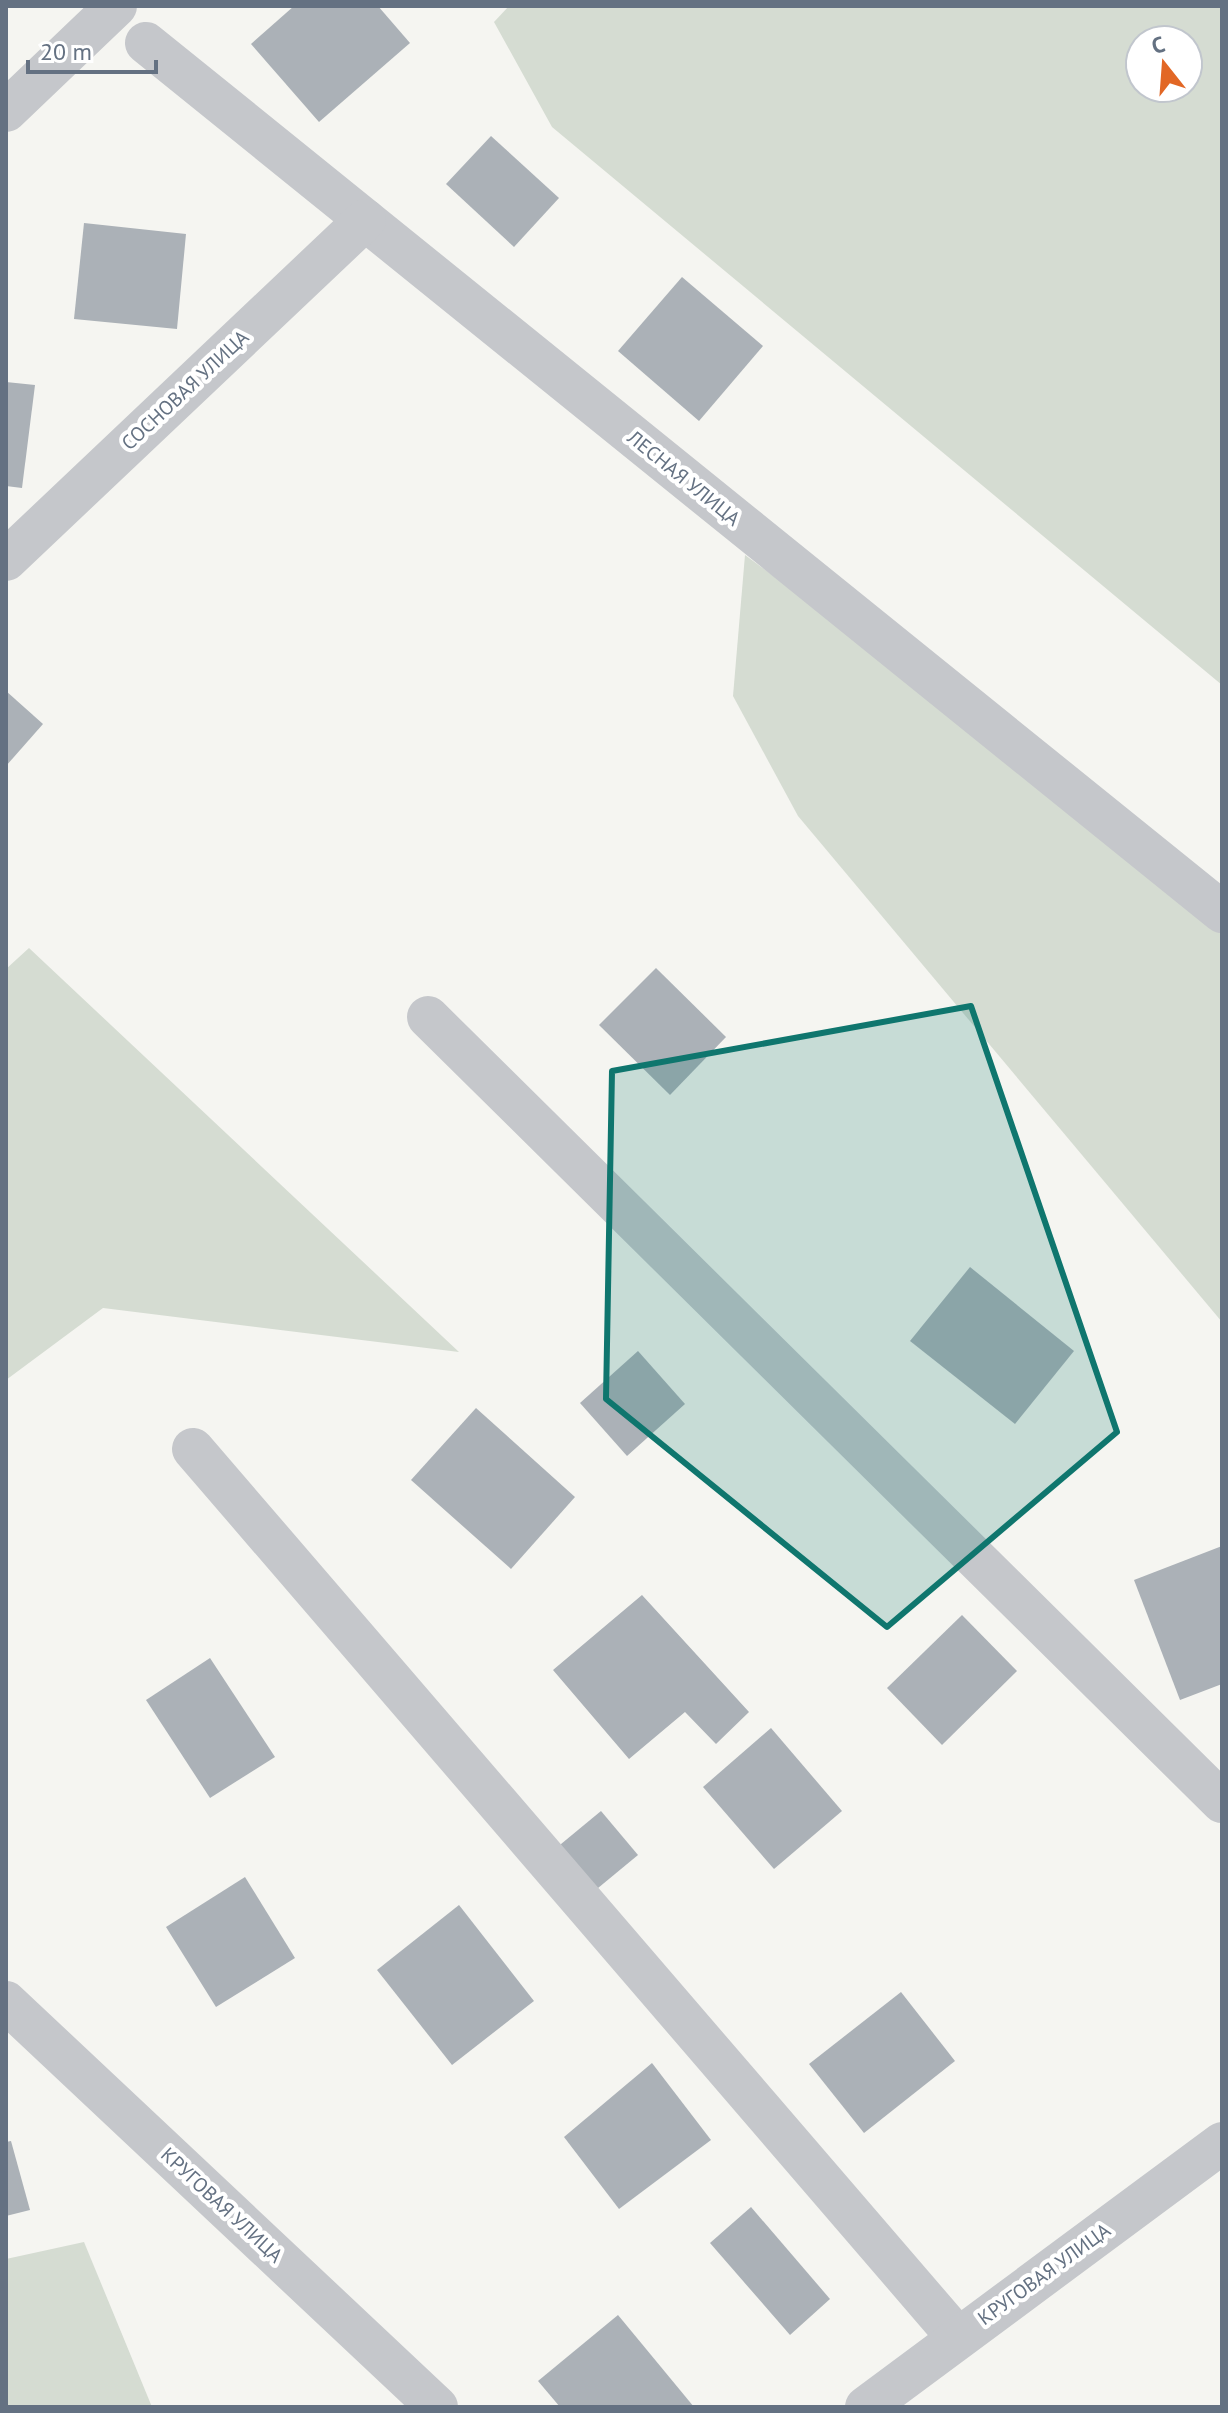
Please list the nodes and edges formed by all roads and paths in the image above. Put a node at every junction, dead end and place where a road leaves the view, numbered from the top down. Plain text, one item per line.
1 (116, 6) edge
2 (146, 43) dead end
3 (6, 111) edge
4 (365, 220) junction
5 (6, 560) edge
6 (1222, 912) edge
7 (428, 1017) dead end
8 (193, 1449) dead end
9 (1222, 1802) edge
10 (6, 2002) edge
11 (1222, 2143) edge
12 (958, 2338) junction
13 (437, 2407) edge
14 (866, 2407) edge

1 - 3 street
2 - 4 street, ЛЕСНАЯ УЛИЦА
4 - 5 street, СОСНОВАЯ УЛИЦА
4 - 6 street, ЛЕСНАЯ УЛИЦА
7 - 9 street
8 - 12 street
10 - 13 street, КРУГОВАЯ УЛИЦА
11 - 12 street, КРУГОВАЯ УЛИЦА
12 - 14 street, КРУГОВАЯ УЛИЦА

